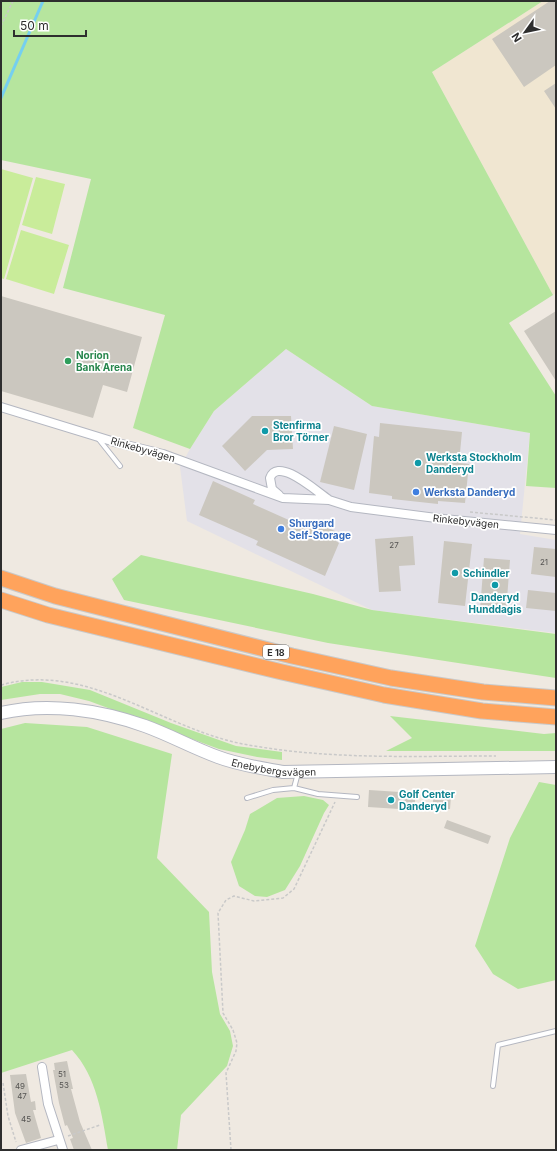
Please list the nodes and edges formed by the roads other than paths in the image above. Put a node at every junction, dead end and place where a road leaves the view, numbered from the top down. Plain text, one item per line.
1 (1, 407) edge
2 (95, 436) junction
3 (120, 466) dead end
4 (283, 498) junction
5 (329, 500) junction
6 (556, 530) edge
7 (1, 578) edge
8 (1, 600) edge
9 (556, 698) edge
10 (1, 713) edge
11 (556, 716) edge
12 (556, 767) edge
13 (298, 772) junction
14 (294, 788) junction
15 (357, 797) dead end
16 (247, 798) dead end
17 (556, 1031) edge
18 (42, 1067) dead end
19 (493, 1086) dead end
20 (58, 1140) junction
21 (19, 1147) edge
22 (63, 1150) edge

1 - 2 street, Rinkebyvägen
2 - 3 lane
2 - 4 street, Rinkebyvägen
4 - 5 street, Rinkebyvägen
4 - 5 street, Rinkebyvägen
5 - 6 street, Rinkebyvägen
7 - 9 highway, E 18
8 - 11 highway, E 18
10 - 13 main road, Enebybergsvägen
12 - 13 main road, Enebybergsvägen
13 - 14 lane
14 - 15 lane
14 - 16 lane
17 - 19 lane
18 - 20 street
20 - 21 street
20 - 22 street

